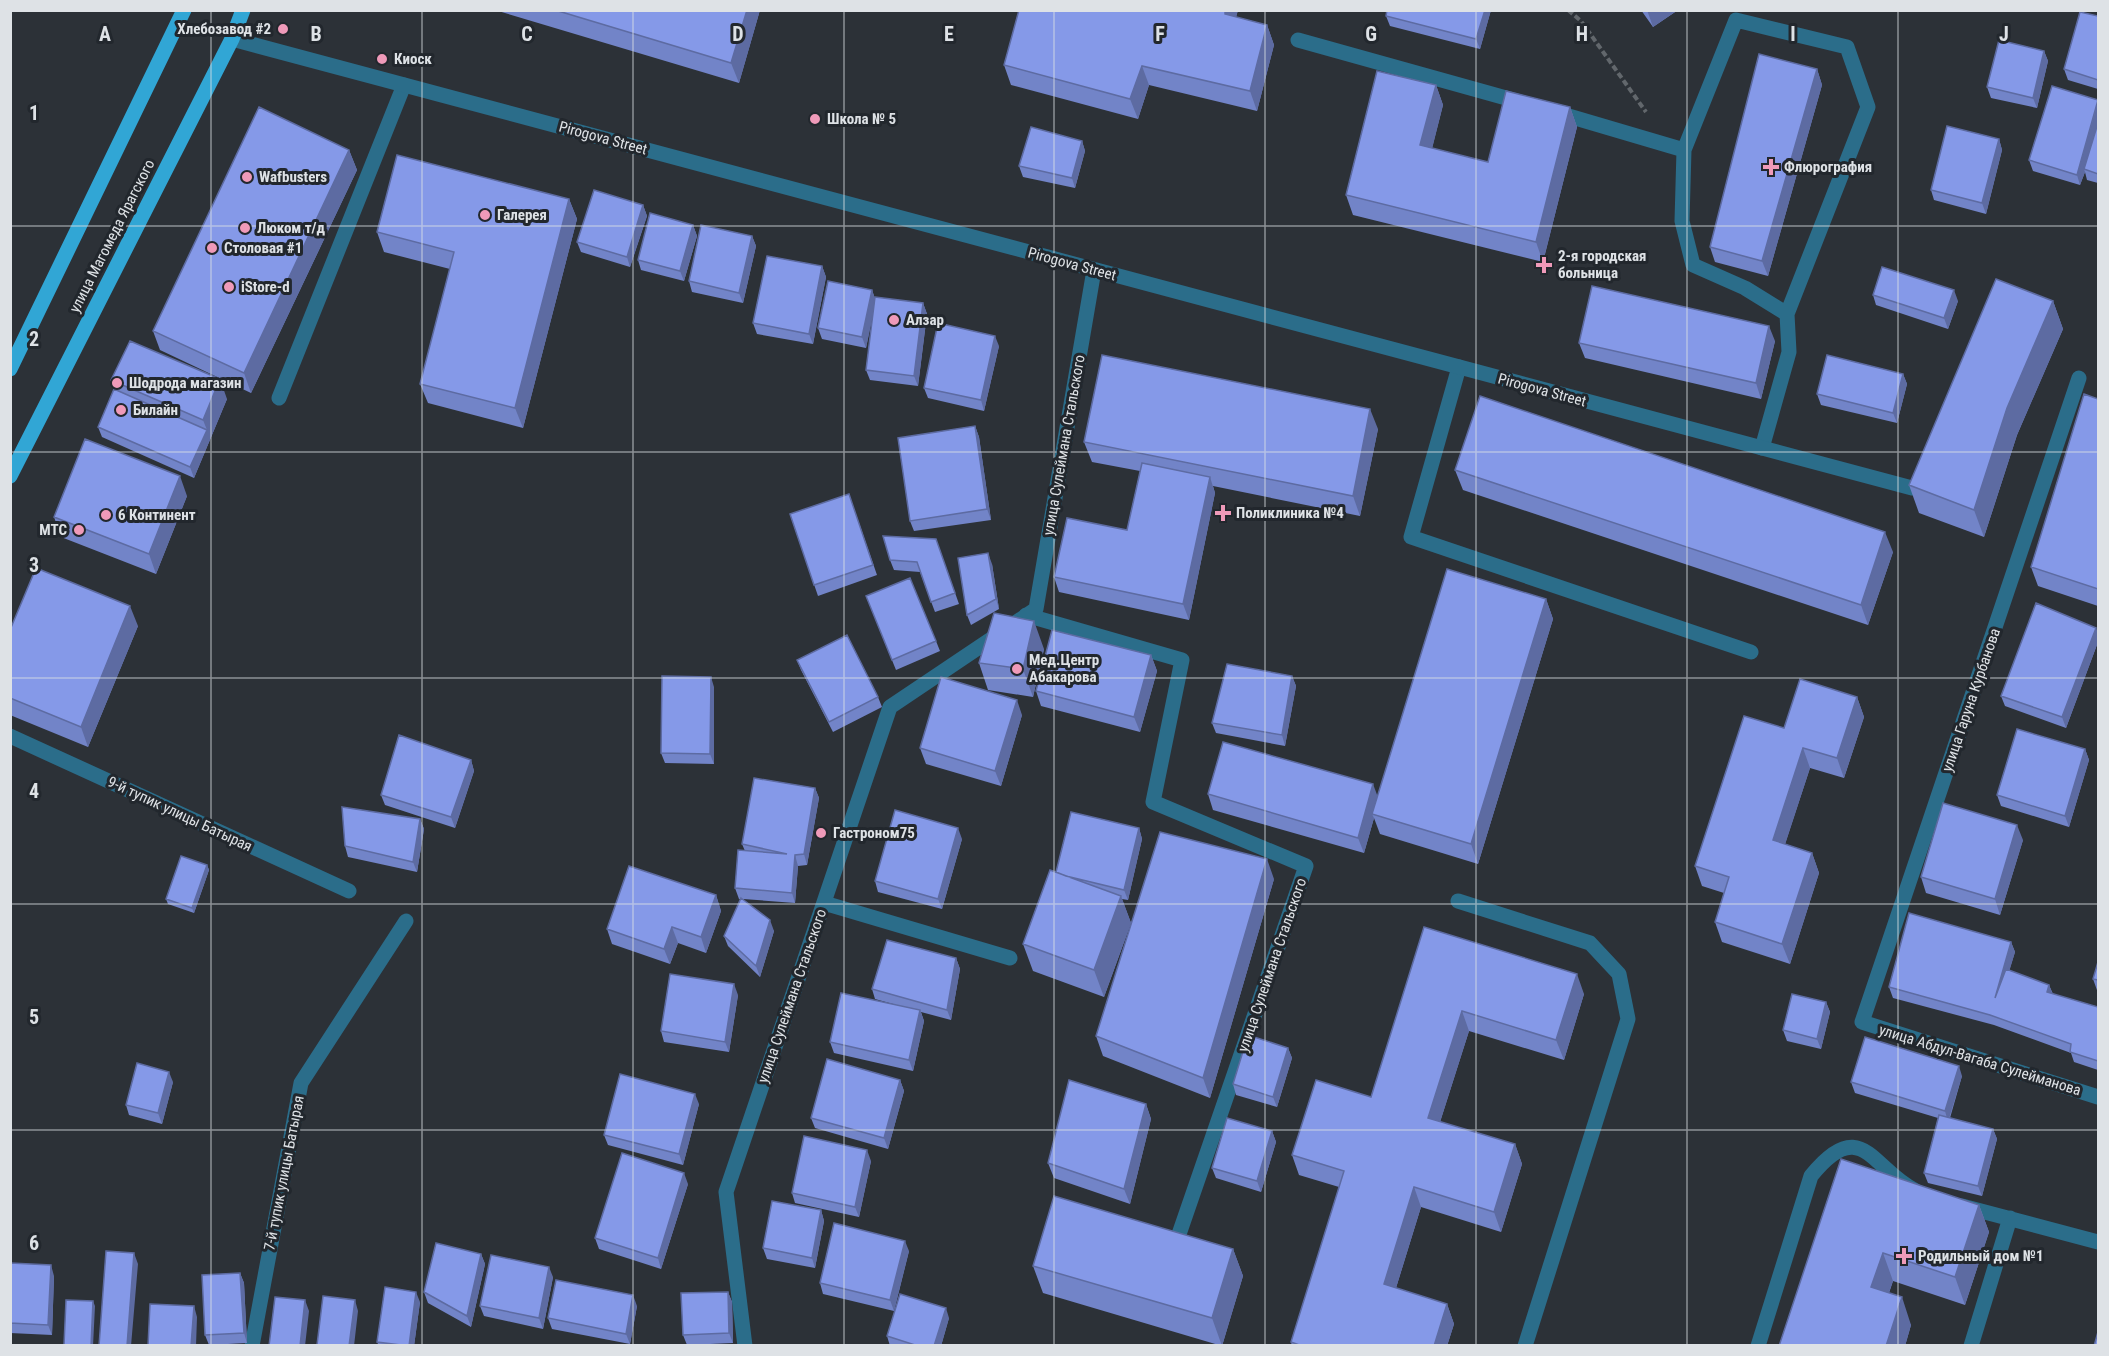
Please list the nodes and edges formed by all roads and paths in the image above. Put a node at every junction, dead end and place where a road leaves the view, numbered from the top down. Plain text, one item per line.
1 (184, 10) edge
2 (243, 10) edge
3 (1568, 10) edge
4 (1734, 15) edge
5 (232, 39) junction
6 (1298, 40) dead end
7 (404, 85) junction
8 (1669, 145) junction
9 (1684, 150) junction
10 (1094, 270) junction
11 (1787, 314) junction
12 (1459, 367) junction
13 (10, 369) edge
14 (2079, 378) dead end
15 (279, 398) dead end
16 (1762, 448) junction
17 (10, 476) edge
18 (1912, 488) edge
19 (1026, 615) junction
20 (1751, 652) dead end
21 (10, 736) edge
22 (349, 891) dead end
23 (1458, 901) dead end
24 (824, 903) junction
25 (406, 921) dead end
26 (1010, 958) dead end
27 (1862, 1022) joint
28 (2098, 1097) edge
29 (2010, 1218) junction
30 (1177, 1239) edge
31 (2098, 1242) edge
32 (252, 1346) edge
33 (745, 1346) edge
34 (1525, 1346) edge
35 (1758, 1346) edge
36 (1971, 1346) edge

1 - 13 main road
2 - 5 main road, улица Магомеда Ярагского
3 - 8 path
4 - 9 street
4 - 11 street
5 - 7 street, Pirogova Street
5 - 17 main road, улица Магомеда Ярагского
6 - 8 street
7 - 10 street, Pirogova Street
7 - 15 street
8 - 9 street
9 - 11 street
10 - 12 street, Pirogova Street
10 - 19 street, улица Сулеймана Стальского
11 - 16 street
12 - 16 street, Pirogova Street
12 - 20 street
14 - 27 street, улица Гаруна Курбанова
16 - 18 street, Pirogova Street
19 - 24 street, улица Сулеймана Стальского
19 - 30 street, улица Сулеймана Стальского
21 - 22 street, 9-й тупик улицы Батырая
23 - 34 street
24 - 26 street
24 - 33 street, улица Сулеймана Стальского
25 - 32 street, 7-й тупик улицы Батырая
27 - 28 street, улица Абдул-Вагаба Сулейманова
29 - 31 street
29 - 35 street
29 - 36 street

